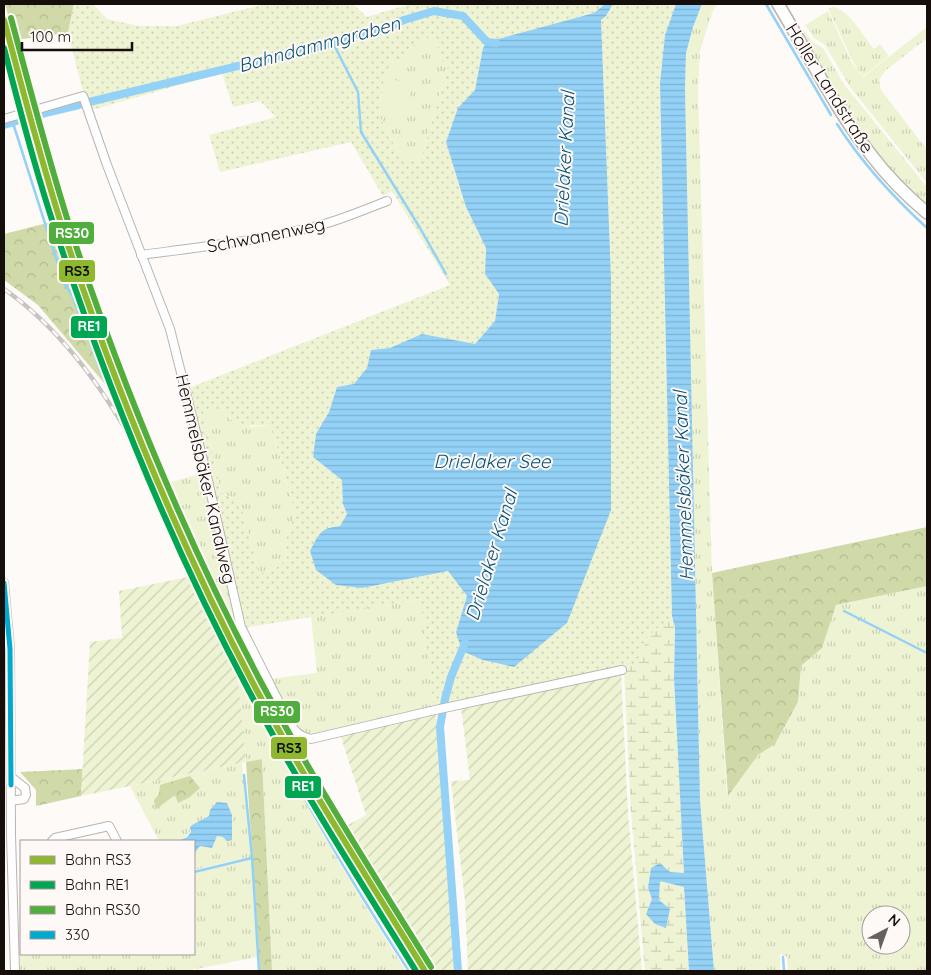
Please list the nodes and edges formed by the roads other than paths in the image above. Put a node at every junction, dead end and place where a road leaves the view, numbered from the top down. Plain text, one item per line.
1 (778, 4) edge
2 (4, 119) edge
3 (387, 202) dead end
4 (927, 213) edge
5 (141, 255) junction
6 (4, 583) edge
7 (622, 670) dead end
8 (11, 777) junction
9 (11, 800) junction
10 (8, 835) edge
11 (53, 840) edge
12 (116, 840) edge
13 (12, 852) junction
14 (20, 852) edge
15 (15, 971) edge

1 - 4 main road, Holler Landstraße
2 - 5 street, Hemmelsbäker Kanalweg
3 - 5 street, Schwanenweg
5 - 7 street, Hemmelsbäker Kanalweg
6 - 8 street
8 - 9 street
8 - 9 street
9 - 10 street
10 - 13 street
11 - 12 street
13 - 14 street
13 - 15 street

